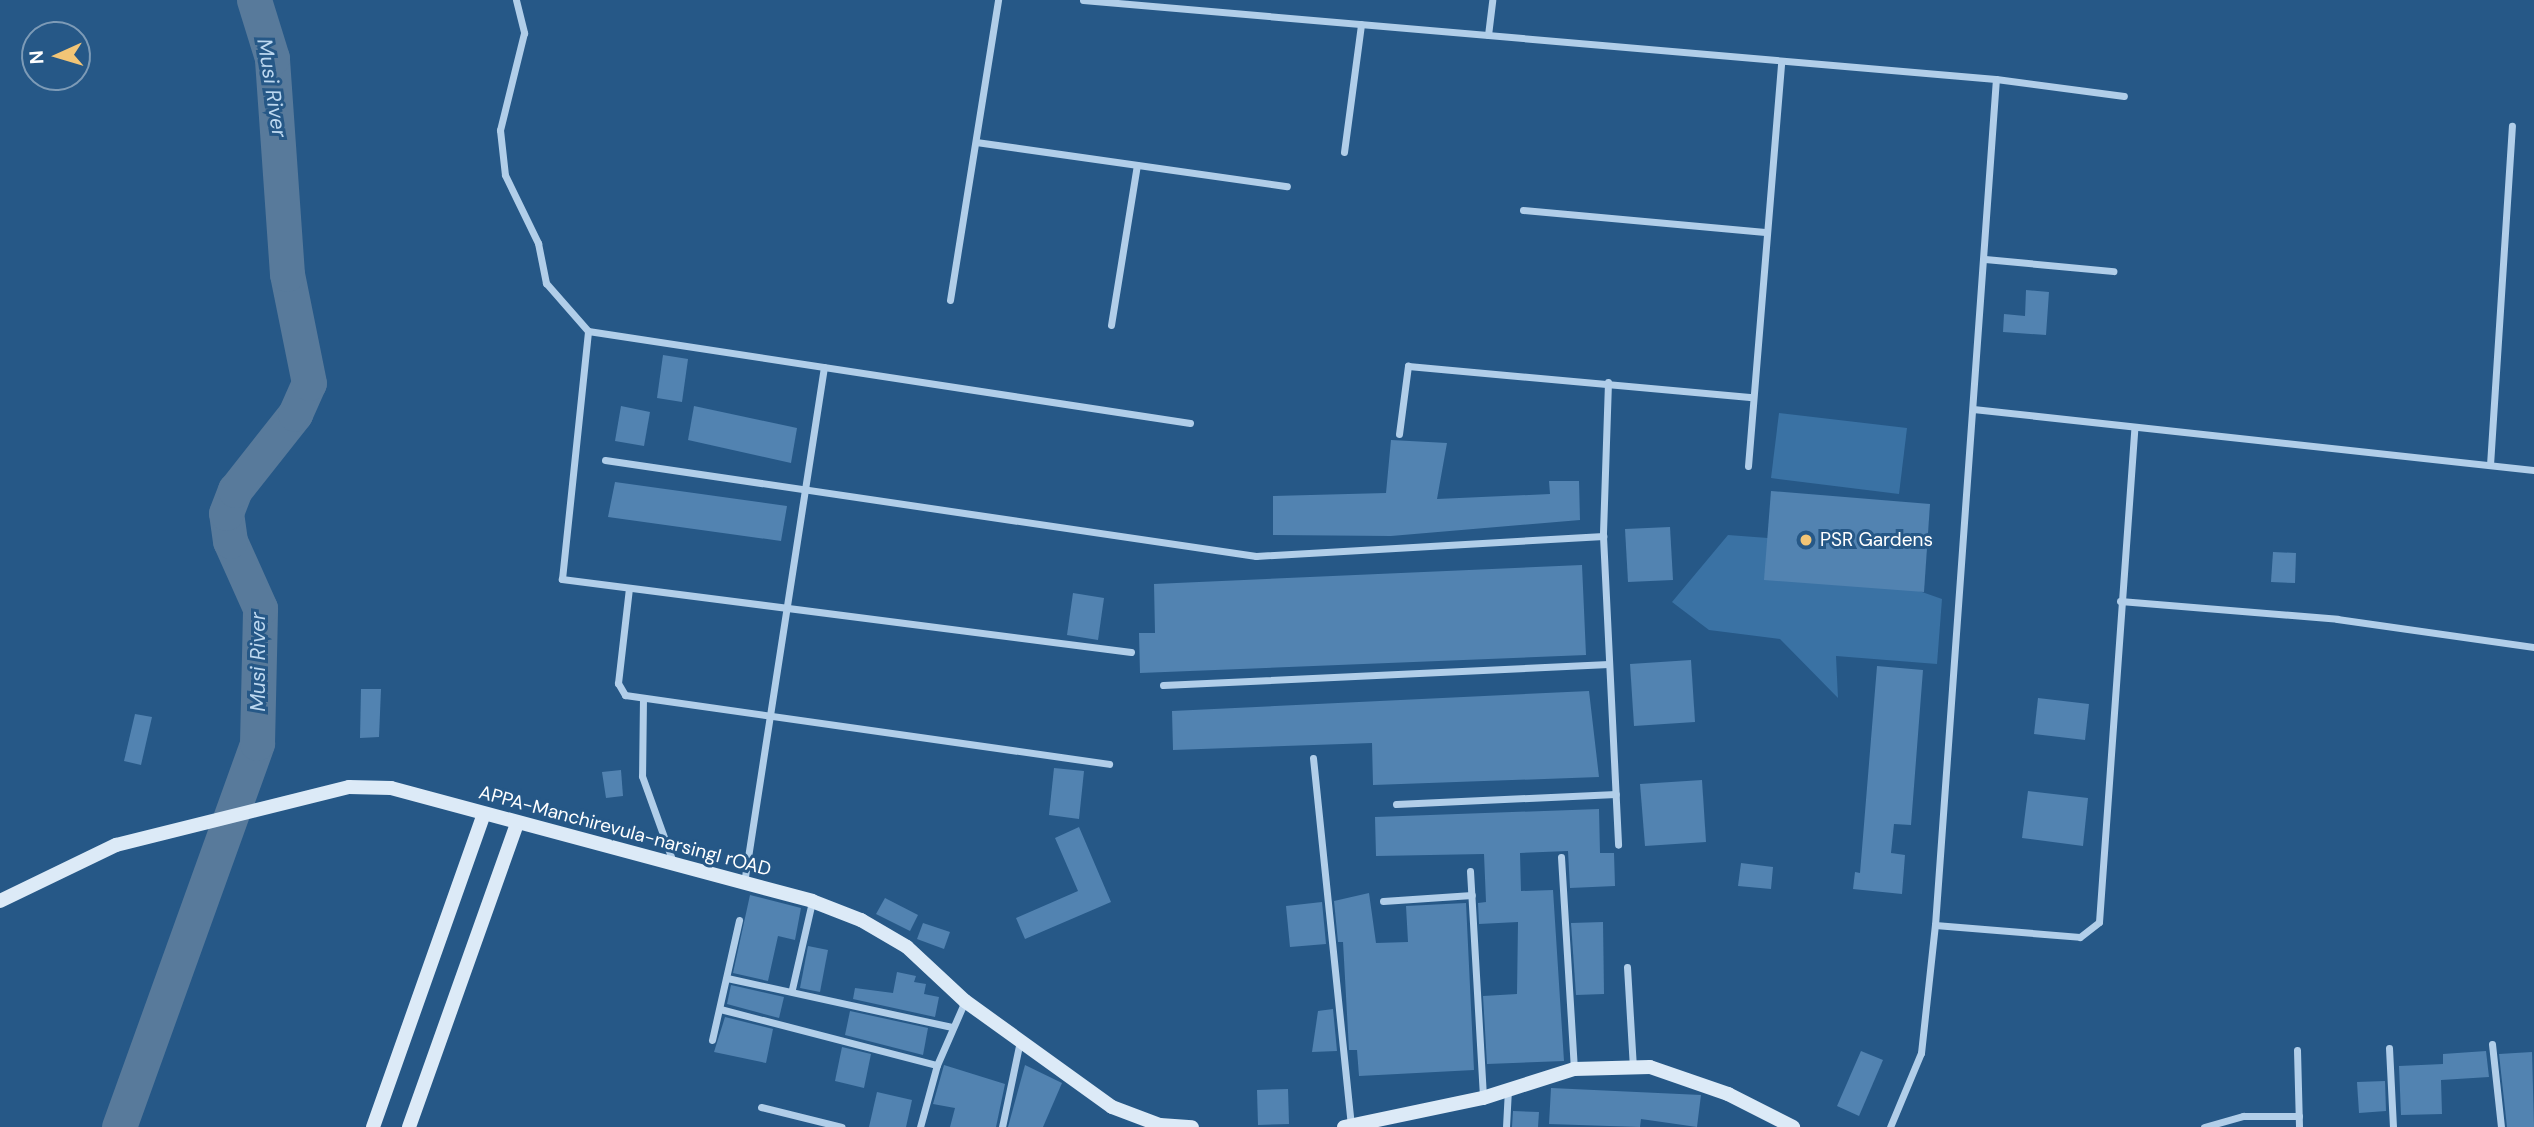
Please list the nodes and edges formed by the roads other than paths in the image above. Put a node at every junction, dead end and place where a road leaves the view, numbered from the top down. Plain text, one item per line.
1 (516, 0) edge
2 (998, 0) edge
3 (1083, 0) edge
4 (1492, 0) edge
5 (1174, 4) edge
6 (1361, 24) junction
7 (1488, 35) junction
8 (1781, 61) junction
9 (1996, 79) junction
10 (2124, 96) dead end
11 (2512, 125) dead end
12 (976, 142) junction
13 (1344, 152) dead end
14 (1137, 165) junction
15 (1287, 186) dead end
16 (1523, 210) dead end
17 (1765, 232) junction
18 (1985, 259) junction
19 (2113, 271) dead end
20 (950, 300) dead end
21 (1111, 325) dead end
22 (588, 331) junction
23 (824, 367) junction
24 (1608, 382) junction
25 (1750, 397) junction
26 (1973, 409) junction
27 (1191, 423) dead end
28 (2134, 429) junction
29 (1399, 434) dead end
30 (605, 460) dead end
31 (2490, 465) junction
32 (1748, 466) dead end
33 (2534, 470) edge
34 (802, 494) junction
35 (1602, 536) junction
36 (629, 588) junction
37 (2120, 601) junction
38 (784, 608) junction
39 (2534, 647) edge
40 (1131, 652) dead end
41 (1609, 664) junction
42 (1163, 685) dead end
43 (643, 698) junction
44 (767, 716) junction
45 (1313, 758) dead end
46 (1109, 764) dead end
47 (1616, 794) junction
48 (1396, 804) dead end
49 (484, 814) junction
50 (517, 824) junction
51 (1618, 845) dead end
52 (1561, 858) dead end
53 (674, 866) junction
54 (1470, 870) dead end
55 (744, 883) junction
56 (1472, 895) junction
57 (0, 901) edge
58 (813, 901) junction
59 (1383, 901) dead end
60 (739, 920) dead end
61 (1935, 925) junction
62 (1627, 967) dead end
63 (727, 978) junction
64 (792, 989) junction
65 (965, 1001) junction
66 (720, 1009) junction
67 (951, 1027) junction
68 (712, 1040) dead end
69 (1021, 1040) junction
70 (2492, 1044) dead end
71 (2389, 1048) dead end
72 (2297, 1051) dead end
73 (937, 1065) junction
74 (1633, 1067) junction
75 (1574, 1069) junction
76 (1508, 1090) junction
77 (1483, 1098) junction
78 (761, 1107) dead end
79 (2299, 1116) junction
80 (1160, 1126) edge
81 (1347, 1126) edge
82 (1788, 1126) edge
83 (373, 1127) edge
84 (409, 1127) edge
85 (842, 1127) edge
86 (920, 1127) edge
87 (1002, 1127) edge
88 (1192, 1127) edge
89 (1506, 1127) edge
90 (1890, 1127) edge
91 (2204, 1127) edge
92 (2299, 1127) edge
93 (2393, 1127) edge
94 (2501, 1127) edge

1 - 22 street
2 - 12 street
3 - 5 street
4 - 7 street
5 - 6 street
6 - 7 street
6 - 13 street
7 - 8 street
8 - 9 street
8 - 17 street
9 - 10 street
9 - 18 street
11 - 31 street
12 - 14 street
12 - 20 street
14 - 15 street
14 - 21 street
16 - 17 street
17 - 25 street
18 - 19 street
18 - 26 street
22 - 23 street
22 - 36 street
23 - 27 street
23 - 34 street
24 - 25 street
24 - 29 street
24 - 35 street
25 - 32 street
26 - 28 street
26 - 61 street
28 - 31 street
28 - 37 street
30 - 34 street
31 - 33 street
34 - 35 street
34 - 38 street
35 - 41 street
36 - 38 street
36 - 43 street
37 - 39 street
37 - 61 street
38 - 40 street
38 - 44 street
41 - 42 street
41 - 47 street
43 - 44 street
43 - 53 street
44 - 46 street
44 - 55 street
45 - 81 street
47 - 48 street
47 - 51 street
49 - 50 street, APPA-Manchirevula-narsingI rOAD
49 - 57 street, APPA-Manchirevula-narsingI rOAD
49 - 83 street
50 - 53 street, APPA-Manchirevula-narsingI rOAD
50 - 84 street
52 - 75 street
53 - 55 street, APPA-Manchirevula-narsingI rOAD
54 - 56 street
55 - 58 street, APPA-Manchirevula-narsingI rOAD
56 - 59 street
56 - 77 street
58 - 64 street
58 - 65 street, APPA-Manchirevula-narsingI rOAD
60 - 63 street
61 - 90 street
62 - 74 street
63 - 64 street
63 - 66 street
64 - 67 street
65 - 67 street
65 - 69 street, APPA-Manchirevula-narsingI rOAD
66 - 68 street
66 - 73 street
67 - 73 street
69 - 80 street, APPA-Manchirevula-narsingI rOAD
69 - 87 street
70 - 94 street
71 - 93 street
72 - 79 street
73 - 86 street
74 - 75 street
74 - 82 street
75 - 76 street
76 - 77 street
76 - 89 street
77 - 81 street
78 - 85 street
79 - 91 street
79 - 92 street
80 - 88 street, APPA-Manchirevula-narsingI rOAD

